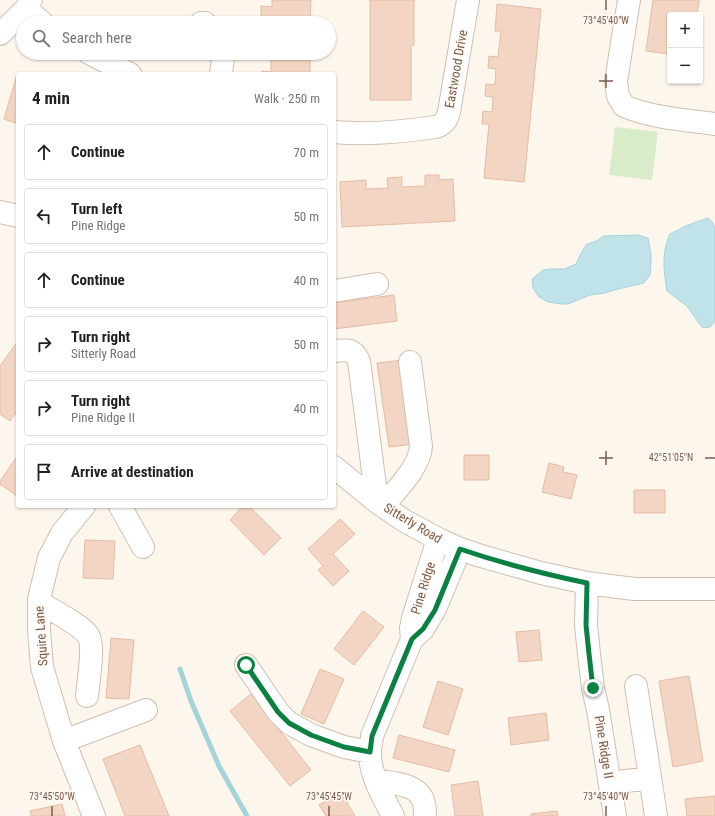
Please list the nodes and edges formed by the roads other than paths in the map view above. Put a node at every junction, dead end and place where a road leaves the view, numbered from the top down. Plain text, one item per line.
1 (468, 0) edge
2 (628, 0) edge
3 (28, 4) edge
4 (17, 16) edge
5 (37, 16) edge
6 (16, 17) edge
7 (0, 34) edge
8 (102, 60) edge
9 (223, 60) edge
10 (126, 72) edge
11 (221, 72) edge
12 (715, 124) edge
13 (336, 132) edge
14 (0, 212) edge
15 (16, 216) edge
16 (377, 284) dead end
17 (336, 291) edge
18 (336, 351) edge
19 (410, 362) dead end
20 (336, 469) edge
21 (380, 504) junction
22 (81, 508) edge
23 (121, 508) edge
24 (438, 539) junction
25 (142, 547) dead end
26 (460, 549) junction
27 (587, 583) junction
28 (715, 589) edge
29 (39, 602) junction
30 (412, 639) junction
31 (246, 665) dead end
32 (636, 686) dead end
33 (87, 696) dead end
34 (146, 710) dead end
35 (64, 741) junction
36 (370, 752) junction
37 (650, 778) junction
38 (376, 781) junction
39 (610, 783) junction
40 (94, 816) edge
41 (393, 816) edge
42 (425, 816) edge
43 (615, 816) edge
44 (656, 816) edge

1 - 13 street, Eastwood Drive
2 - 12 street
3 - 4 street
3 - 5 street
6 - 7 street
8 - 10 street
9 - 11 street
14 - 15 street
16 - 17 street
18 - 21 street
19 - 21 street
20 - 21 street, Sitterly Road
21 - 24 street, Sitterly Road
22 - 29 street, Squire Lane
23 - 25 street
24 - 26 street, Sitterly Road
24 - 30 street, Pine Ridge
26 - 27 street, Sitterly Road
26 - 30 street
27 - 28 street, Sitterly Road
27 - 39 street, Pine Ridge II
29 - 33 street
29 - 35 street, Squire Lane
30 - 36 street, Pine Ridge
31 - 36 street
32 - 37 street
34 - 35 street
35 - 40 street, Squire Lane
36 - 38 street, Pine Ridge
37 - 39 street
37 - 44 street
38 - 41 street, Pine Ridge
38 - 42 street
39 - 43 street, Pine Ridge II

